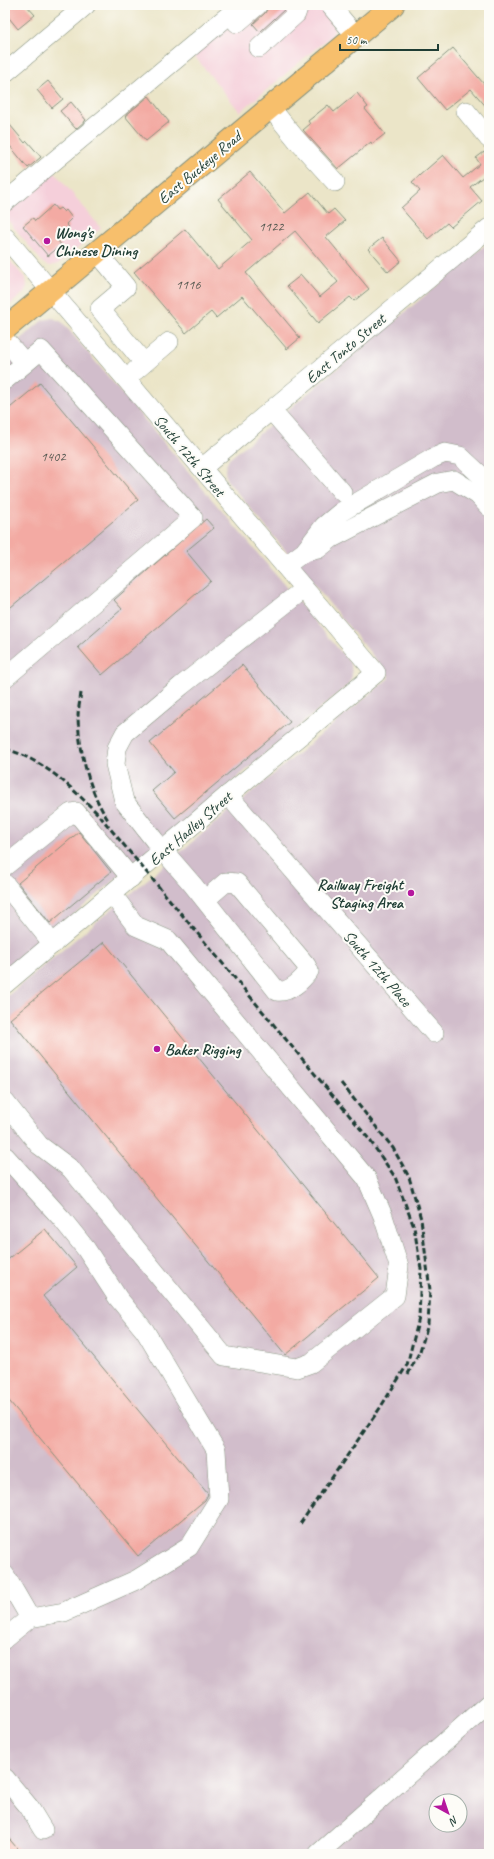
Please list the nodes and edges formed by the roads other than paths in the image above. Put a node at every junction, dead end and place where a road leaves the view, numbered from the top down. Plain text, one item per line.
1 (86, 5) edge
2 (258, 5) edge
3 (299, 5) edge
4 (330, 5) edge
5 (393, 5) edge
6 (239, 14) edge
7 (356, 36) junction
8 (259, 48) dead end
9 (5, 73) edge
10 (270, 107) junction
11 (466, 111) dead end
12 (489, 139) edge
13 (335, 182) dead end
14 (5, 202) edge
15 (489, 228) edge
16 (5, 237) edge
17 (97, 252) junction
18 (51, 291) junction
19 (5, 329) edge
20 (5, 340) edge
21 (169, 342) dead end
22 (25, 363) junction
23 (144, 363) junction
24 (126, 379) junction
25 (5, 380) edge
26 (272, 410) junction
27 (202, 468) junction
28 (489, 483) edge
29 (342, 492) dead end
30 (489, 507) edge
31 (304, 552) junction
32 (285, 566) junction
33 (304, 589) junction
34 (376, 673) joint
35 (5, 678) edge
36 (228, 795) junction
37 (164, 850) junction
38 (5, 866) edge
39 (131, 878) junction
40 (5, 884) edge
41 (112, 894) junction
42 (205, 900) junction
43 (53, 944) junction
44 (5, 984) edge
45 (434, 1033) dead end
46 (5, 1102) edge
47 (5, 1156) edge
48 (5, 1575) edge
49 (30, 1618) junction
50 (5, 1638) edge
51 (489, 1703) edge
52 (5, 1778) edge
53 (43, 1830) dead end
54 (318, 1854) edge

1 - 9 street
2 - 6 street
3 - 8 street
4 - 7 street
5 - 7 main road, East Buckeye Road
6 - 14 street
7 - 10 main road, East Buckeye Road
10 - 13 street
10 - 17 main road, East Buckeye Road
11 - 12 street
15 - 26 street, East Tonto Street
16 - 18 street, South 12th Street
17 - 18 main road, East Buckeye Road
17 - 23 street
18 - 19 main road, East Buckeye Road
18 - 24 street, South 12th Street
20 - 22 street
21 - 23 street
22 - 25 street
22 - 35 street
23 - 24 street
24 - 27 street, South 12th Street
26 - 27 street, East Tonto Street
26 - 29 street
27 - 32 street, South 12th Street
28 - 31 street
30 - 31 street
31 - 32 street
32 - 33 street, South 12th Street
33 - 34 street, South 12th Street
33 - 37 street
34 - 36 street, East Hadley Street
36 - 37 street, East Hadley Street
36 - 45 street, South 12th Place
37 - 39 street, East Hadley Street
37 - 42 street
38 - 39 street
39 - 41 street, East Hadley Street
40 - 43 street
41 - 43 street, East Hadley Street
41 - 46 street
42 - 42 street
43 - 44 street, East Hadley Street
47 - 49 street
48 - 49 street
49 - 50 street
51 - 54 street
52 - 53 street

